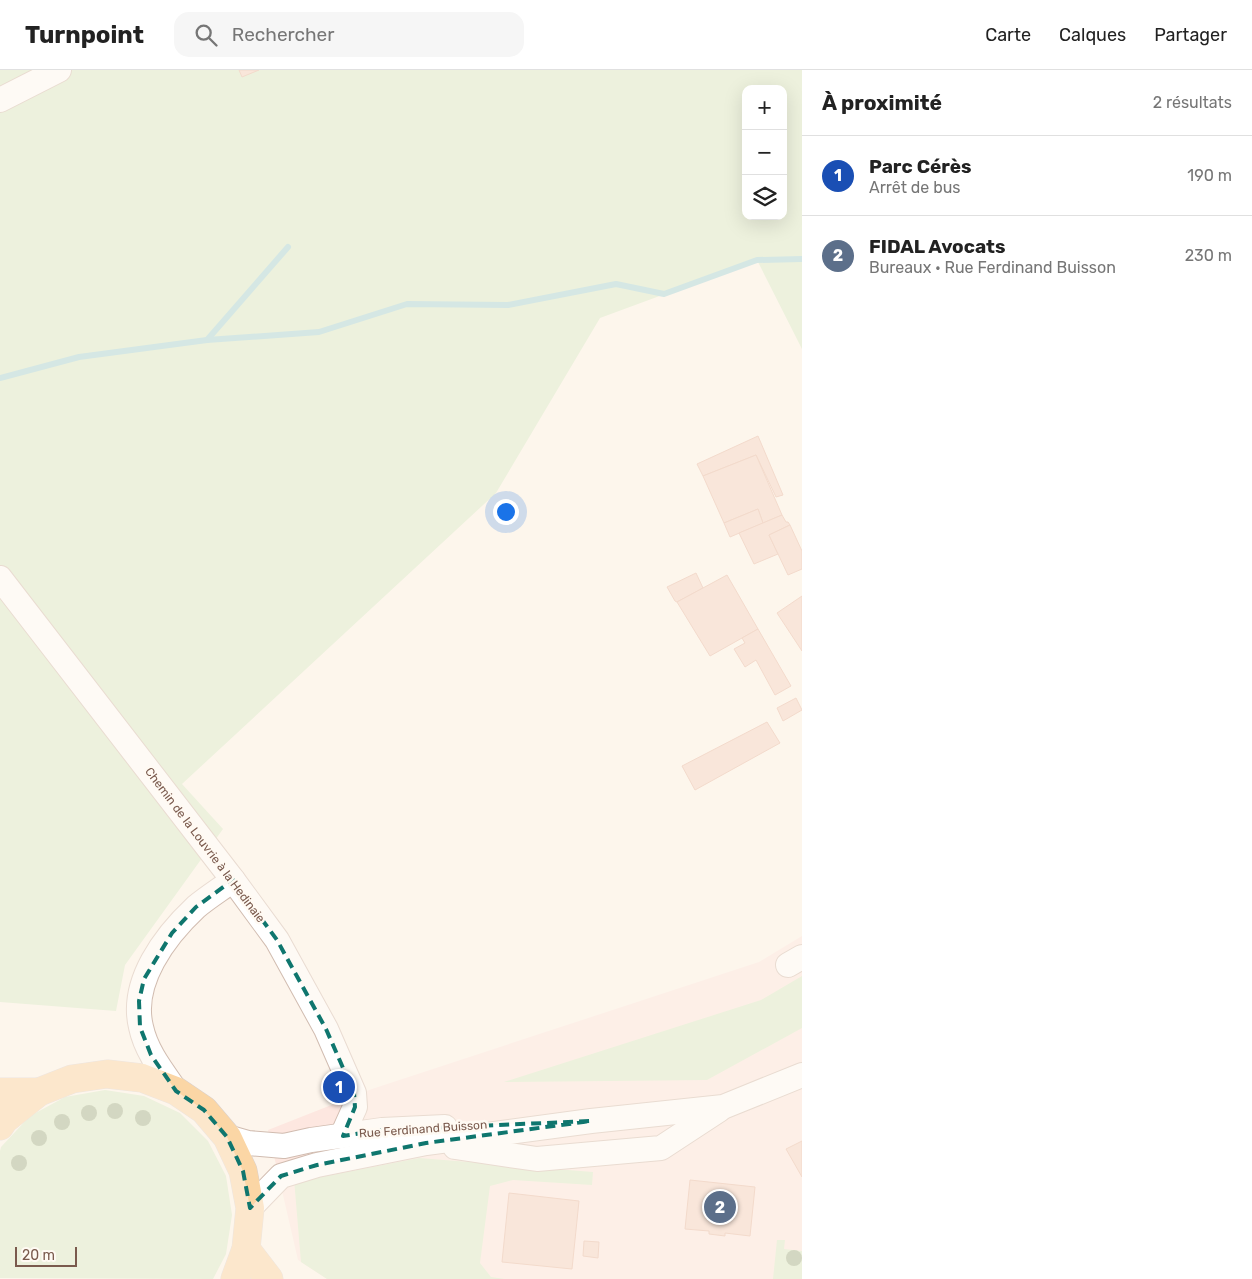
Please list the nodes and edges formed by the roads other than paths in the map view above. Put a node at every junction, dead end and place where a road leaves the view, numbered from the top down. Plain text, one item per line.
1 (59, 70) edge
2 (0, 100) edge
3 (0, 578) edge
4 (233, 880) junction
5 (802, 1075) edge
6 (176, 1091) junction
7 (0, 1092) edge
8 (39, 1092) junction
9 (723, 1107) junction
10 (591, 1121) junction
11 (0, 1126) edge
12 (342, 1136) junction
13 (227, 1137) junction
14 (426, 1143) junction
15 (250, 1208) junction
16 (246, 1249) junction
17 (235, 1279) edge
18 (269, 1279) edge

1 - 2 street
3 - 4 street, Chemin de la Louvrie à la Hedinaie
4 - 6 street
4 - 12 street, Chemin de la Louvrie à la Hedinaie
5 - 9 street, Rue Ferdinand Buisson
6 - 8 main road
6 - 13 main road
7 - 8 main road
8 - 11 main road
9 - 10 street, Rue Ferdinand Buisson
9 - 14 street
10 - 12 street, Rue Ferdinand Buisson
10 - 14 street, Rue Ferdinand Buisson
12 - 13 street, Rue Ferdinand Buisson
13 - 15 main road
14 - 15 street, Rue Ferdinand Buisson
15 - 16 main road
16 - 17 main road
16 - 18 main road

